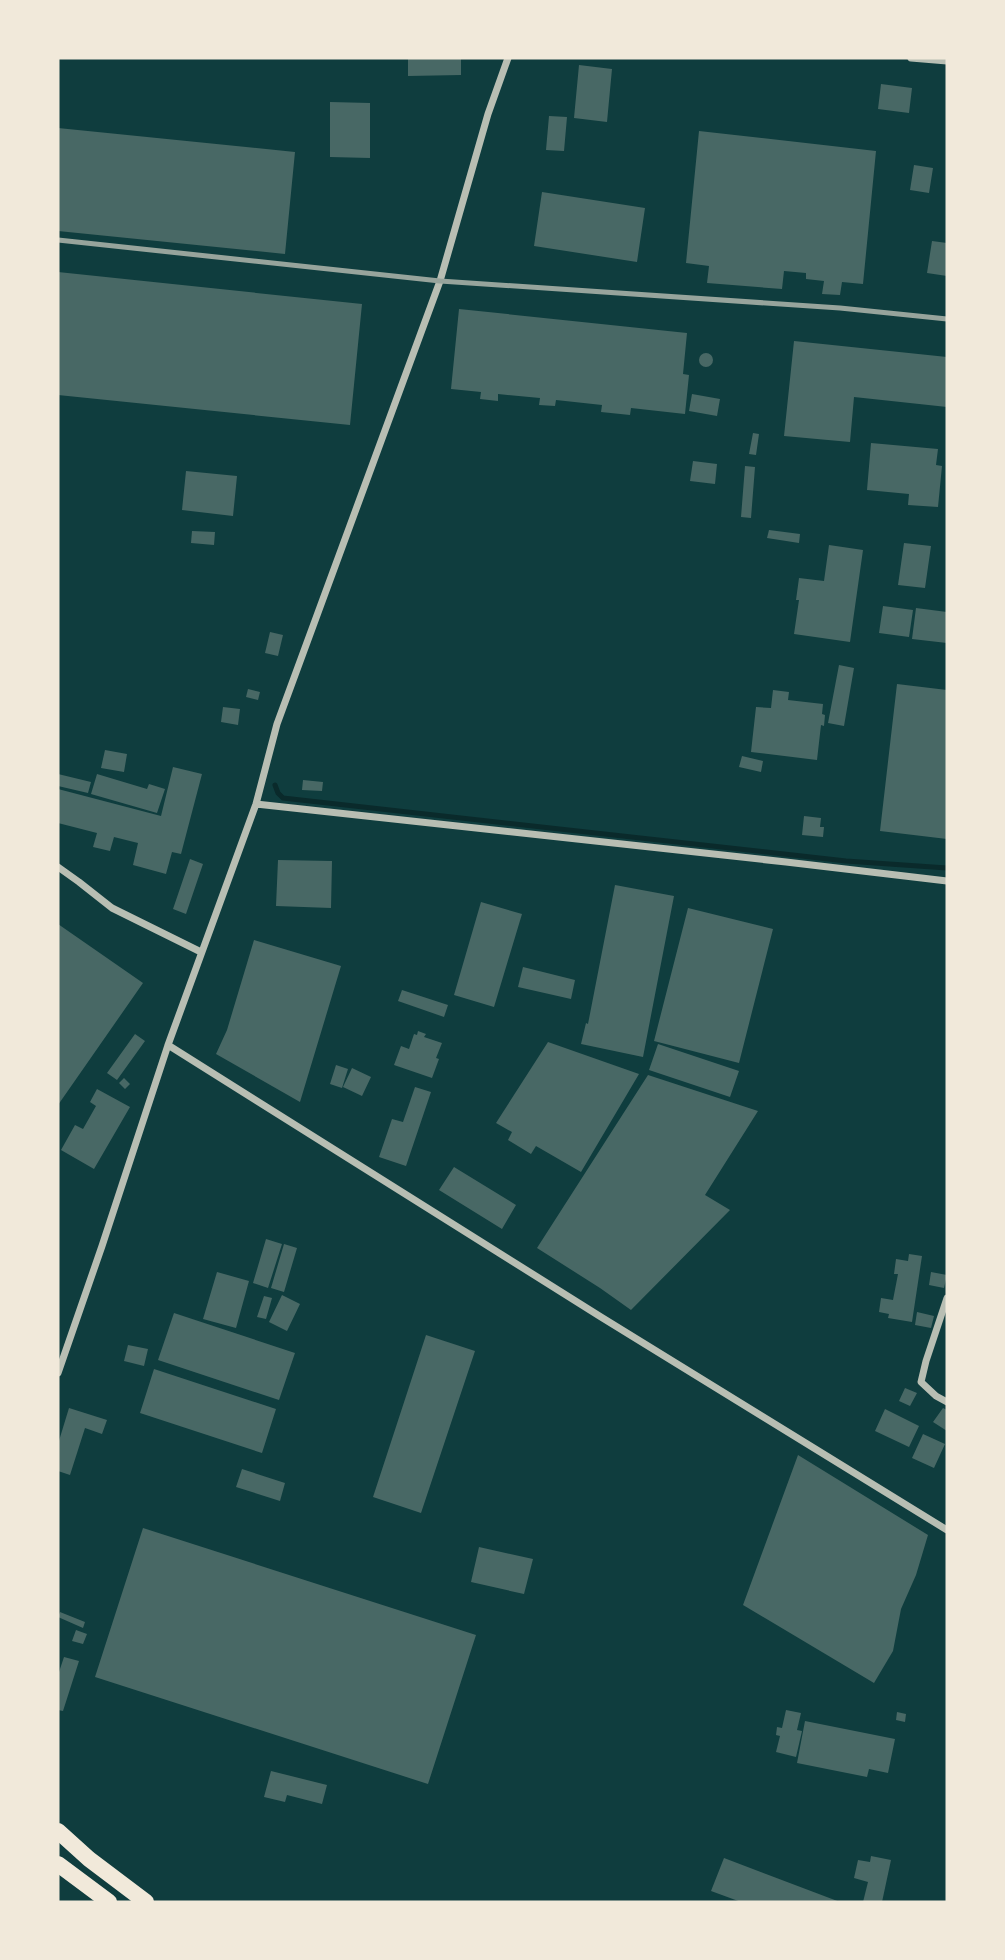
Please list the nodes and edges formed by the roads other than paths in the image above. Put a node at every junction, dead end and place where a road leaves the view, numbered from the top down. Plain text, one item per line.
1 (508, 58) edge
2 (911, 58) edge
3 (947, 61) edge
4 (256, 804) junction
5 (58, 867) edge
6 (947, 881) edge
7 (201, 952) junction
8 (168, 1045) junction
9 (947, 1298) edge
10 (58, 1373) edge
11 (947, 1402) edge
12 (947, 1530) edge
13 (58, 1831) edge
14 (58, 1864) edge
15 (109, 1902) edge
16 (146, 1902) edge

1 - 4 street
2 - 3 street
4 - 6 street
4 - 7 street
5 - 7 street
7 - 8 street
8 - 10 street
8 - 12 street
9 - 11 street
13 - 16 highway
14 - 15 highway

